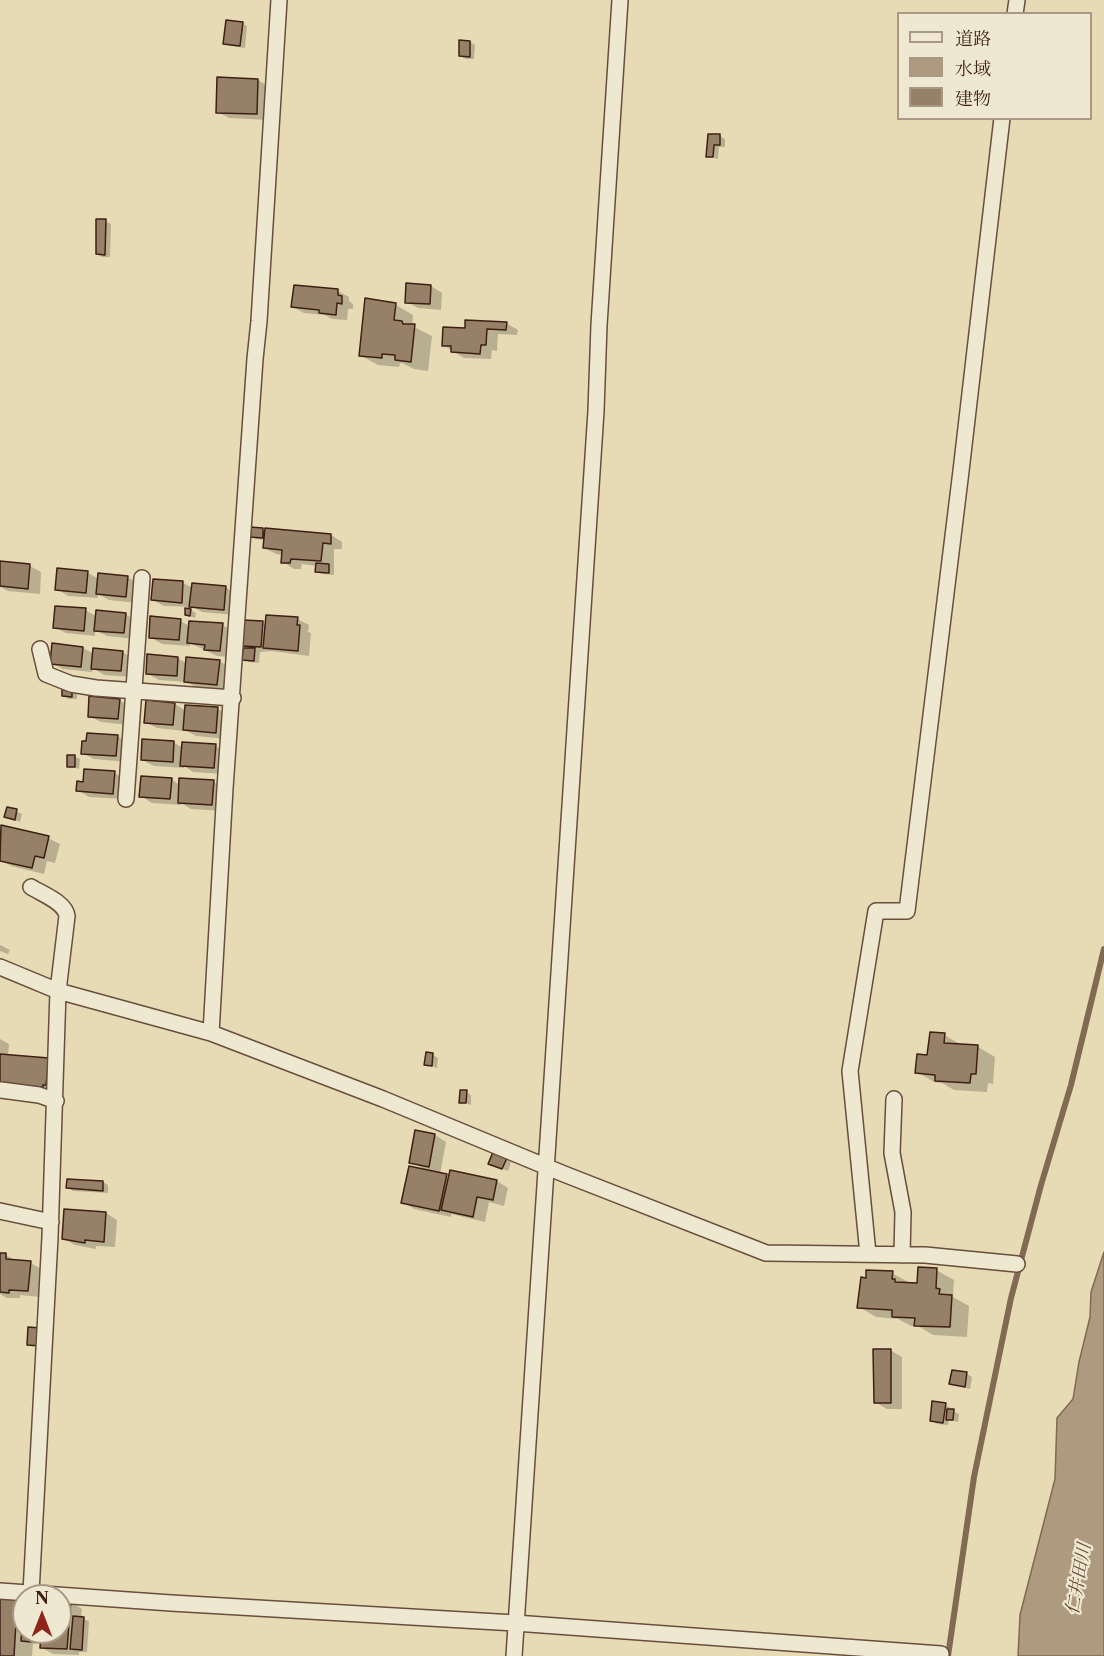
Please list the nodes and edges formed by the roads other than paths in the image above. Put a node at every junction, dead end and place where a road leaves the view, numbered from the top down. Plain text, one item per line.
1 (279, 0) edge
2 (620, 0) edge
3 (1002, 120) edge
4 (142, 578) dead end
5 (40, 649) dead end
6 (134, 691) junction
7 (233, 698) junction
8 (126, 800) dead end
9 (31, 886) dead end
10 (0, 967) edge
11 (58, 991) junction
12 (211, 1033) junction
13 (1, 1090) edge
14 (894, 1099) dead end
15 (56, 1101) junction
16 (547, 1165) junction
17 (0, 1211) edge
18 (51, 1222) junction
19 (868, 1254) junction
20 (902, 1255) junction
21 (1017, 1264) dead end
22 (31, 1584) edge
23 (72, 1596) edge
24 (515, 1623) junction
25 (941, 1654) dead end
26 (514, 1656) edge

1 - 7 street
2 - 16 street
3 - 19 street
4 - 6 street
5 - 6 street
6 - 7 street
6 - 8 street
7 - 12 street
9 - 11 street
10 - 11 street
11 - 12 street
11 - 15 street
12 - 16 street
13 - 15 street
14 - 20 street
15 - 18 street
16 - 19 street
16 - 24 street
17 - 18 street
18 - 22 street
19 - 20 street
20 - 21 street
23 - 24 street
24 - 25 street
24 - 26 street

